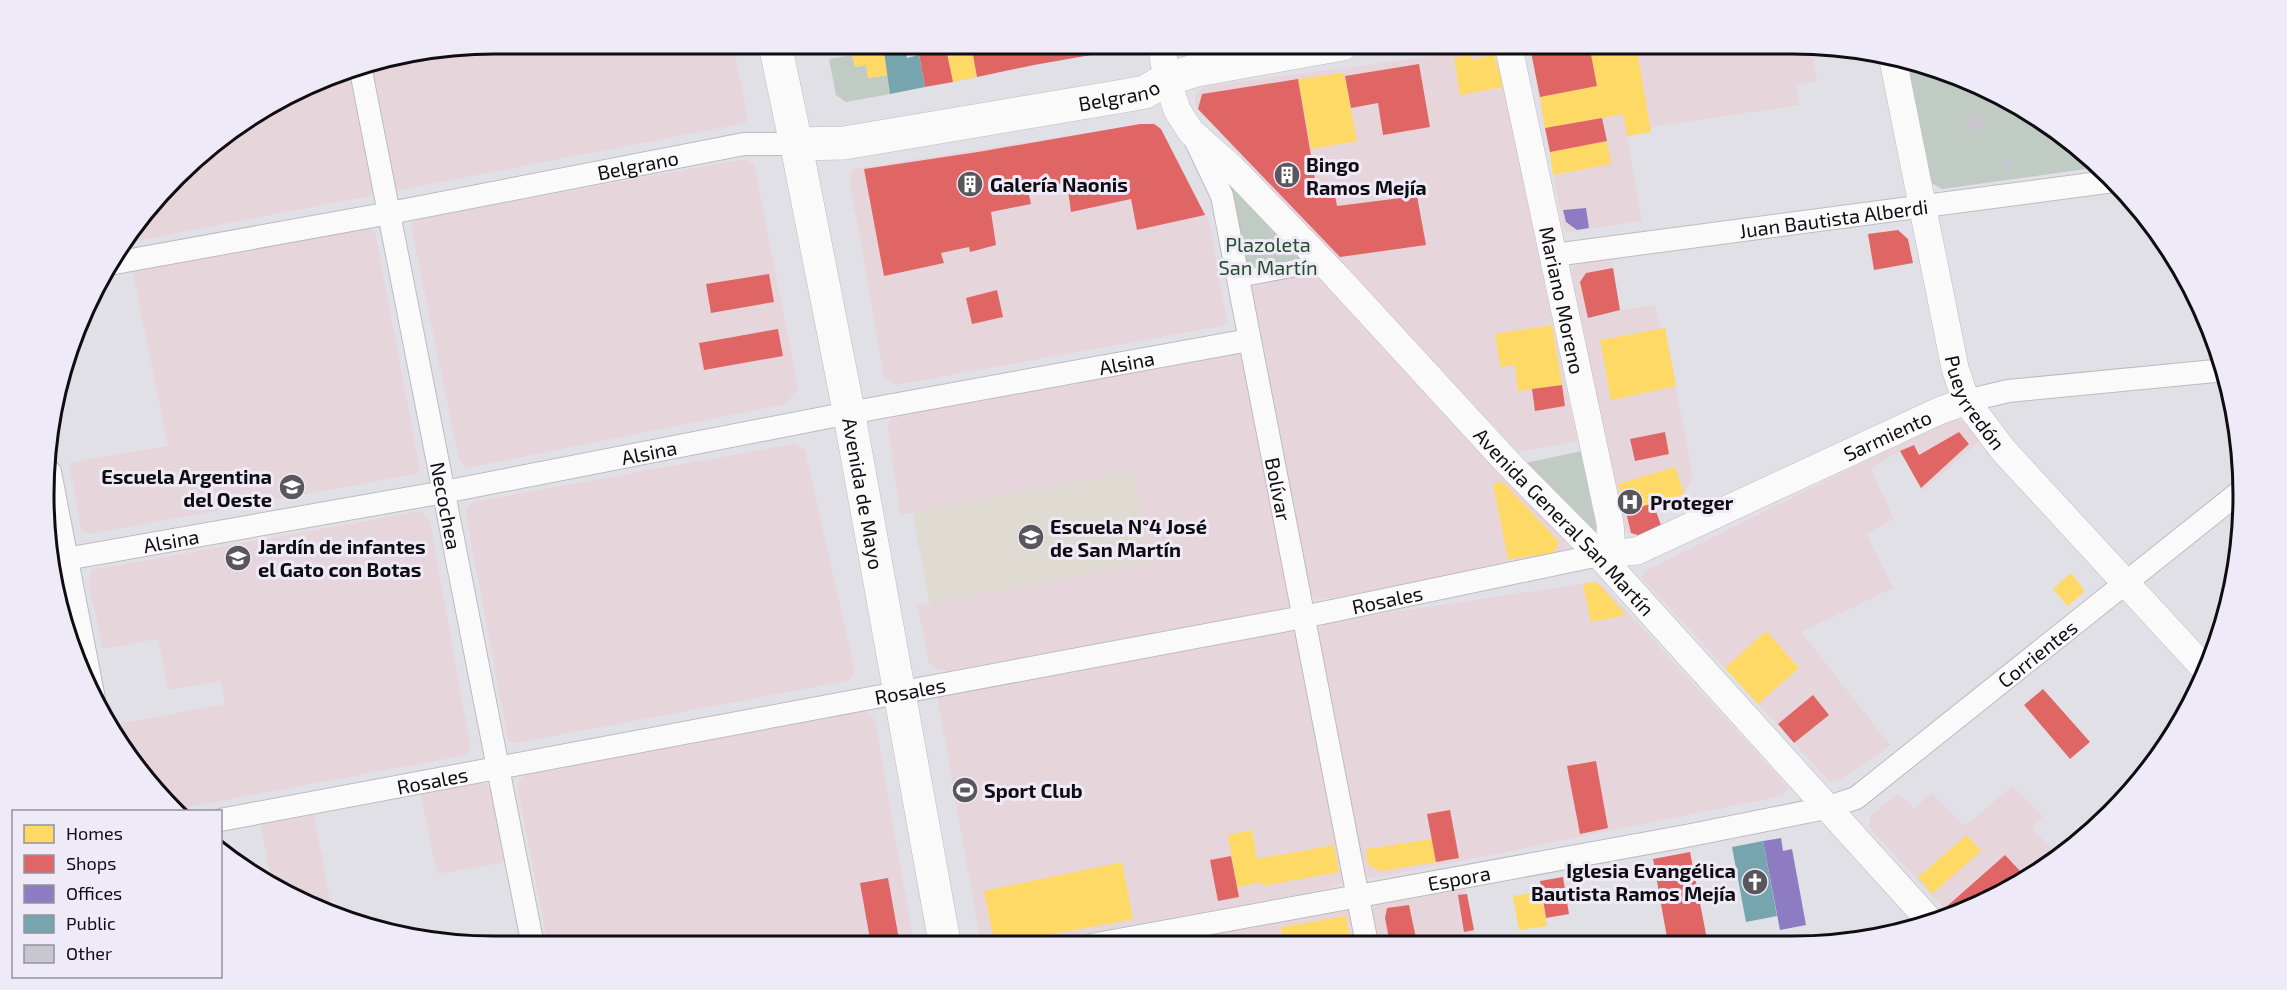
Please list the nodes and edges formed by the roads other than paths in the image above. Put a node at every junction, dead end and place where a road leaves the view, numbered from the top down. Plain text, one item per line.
1 (777, 54) edge
2 (1163, 54) edge
3 (1286, 54) edge
4 (1510, 54) edge
5 (1894, 66) edge
6 (362, 75) edge
7 (1167, 79) junction
8 (1191, 132) junction
9 (796, 144) junction
10 (2103, 182) edge
11 (1923, 206) junction
12 (390, 213) junction
13 (1554, 255) junction
14 (121, 262) edge
15 (1323, 263) junction
16 (1239, 279) junction
17 (1249, 340) junction
18 (2215, 371) edge
19 (1965, 401) junction
20 (849, 413) junction
21 (444, 492) junction
22 (2233, 497) edge
23 (1599, 555) junction
24 (58, 560) edge
25 (60, 569) edge
26 (2126, 582) junction
27 (1303, 617) junction
28 (80, 643) edge
29 (2199, 663) edge
30 (899, 694) junction
31 (499, 768) junction
32 (1826, 808) junction
33 (222, 820) edge
34 (1357, 895) junction
35 (1925, 916) edge
36 (531, 936) edge
37 (943, 936) edge
38 (1139, 936) edge
39 (1365, 936) edge

1 - 9 main road, Avenida de Mayo
2 - 7 street, Bolívar
3 - 7 main road, Belgrano
4 - 13 street, Mariano Moreno
5 - 11 street, Pueyrredón
6 - 12 street, Necochea
7 - 8 street, Bolívar
7 - 9 main road, Belgrano
8 - 15 street, Avenida General San Martín
8 - 16 street, Bolívar
9 - 12 street, Belgrano
9 - 20 main road, Avenida de Mayo
10 - 11 street, Juan Bautista Alberdi
11 - 13 street, Juan Bautista Alberdi
11 - 19 street, Pueyrredón
12 - 14 street, Belgrano
12 - 21 street, Necochea
13 - 23 street, Mariano Moreno
15 - 16 street
15 - 23 street, Avenida General San Martín
16 - 17 street, Bolívar
17 - 20 street, Alsina
17 - 27 street, Bolívar
18 - 19 street, Sarmiento
19 - 23 street, Sarmiento
19 - 26 street, Pueyrredón
20 - 21 street, Alsina
20 - 30 main road, Avenida de Mayo
21 - 24 street, Alsina
21 - 31 street, Necochea
22 - 26 street, Corrientes
23 - 27 street, Rosales
23 - 32 street, Avenida General San Martín
25 - 28 street
26 - 29 street, Pueyrredón
26 - 32 street, Corrientes
27 - 30 street, Rosales
27 - 34 street, Bolívar
30 - 31 street, Rosales
30 - 37 main road, Avenida de Mayo
31 - 33 street, Rosales
31 - 36 street, Necochea
32 - 34 street, Espora
32 - 35 street, Avenida General San Martín
34 - 38 street, Espora
34 - 39 street, Bolívar

